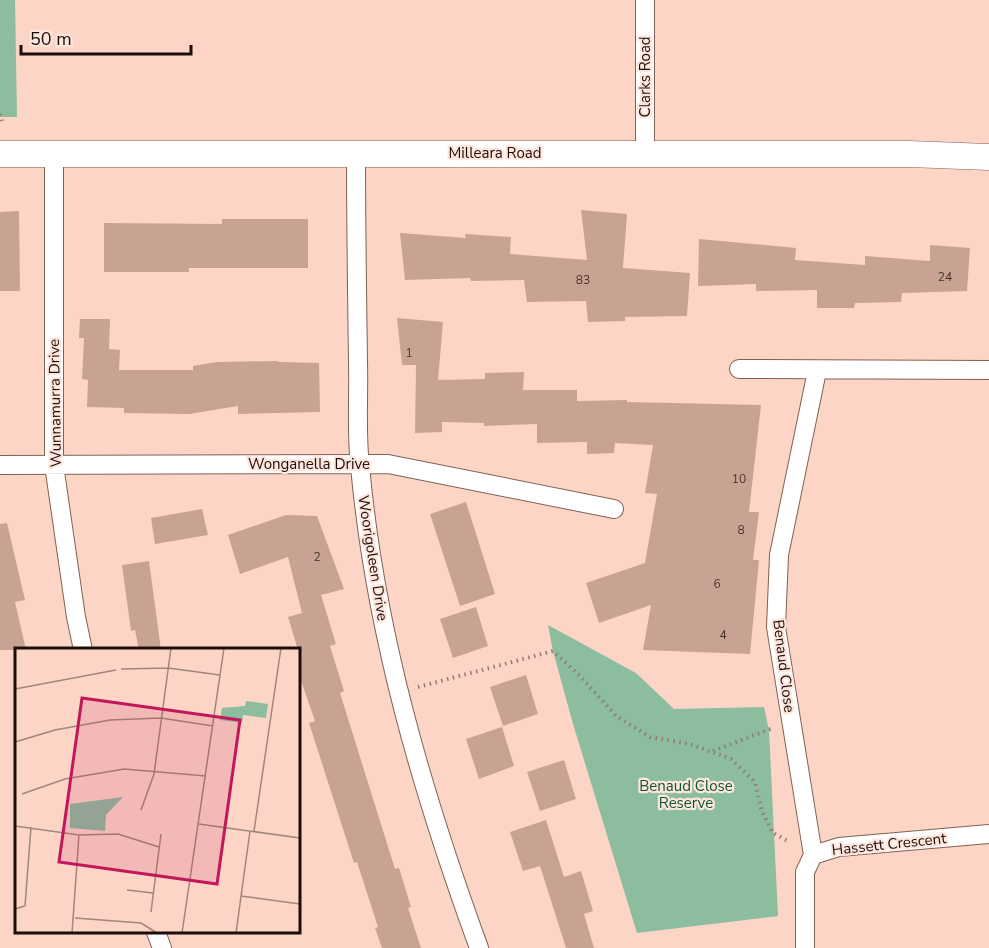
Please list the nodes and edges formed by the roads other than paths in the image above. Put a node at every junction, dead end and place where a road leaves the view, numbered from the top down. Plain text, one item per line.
1 (645, 0) edge
2 (356, 153) junction
3 (645, 153) junction
4 (0, 154) edge
5 (54, 154) junction
6 (989, 157) edge
7 (739, 369) dead end
8 (989, 370) edge
9 (817, 371) junction
10 (359, 464) junction
11 (0, 465) edge
12 (54, 465) junction
13 (614, 509) dead end
14 (83, 648) edge
15 (989, 834) edge
16 (813, 855) junction
17 (156, 933) edge
18 (162, 948) edge
19 (479, 948) edge
20 (805, 948) edge

1 - 3 street, Clarks Road
2 - 3 main road, Milleara Road
2 - 5 main road, Milleara Road
2 - 10 street, Woorigoleen Drive
3 - 6 main road, Milleara Road
4 - 5 main road, Milleara Road
5 - 12 street, Wunnamurra Drive
7 - 9 street
8 - 9 street
9 - 16 street, Benaud Close
10 - 12 street, Wonganella Drive
10 - 13 street, Wonganella Drive
10 - 19 street, Woorigoleen Drive
11 - 12 street, Wonganella Drive
12 - 14 street, Wunnamurra Drive
15 - 16 street, Hassett Crescent
16 - 20 street, Hassett Crescent
17 - 18 street

